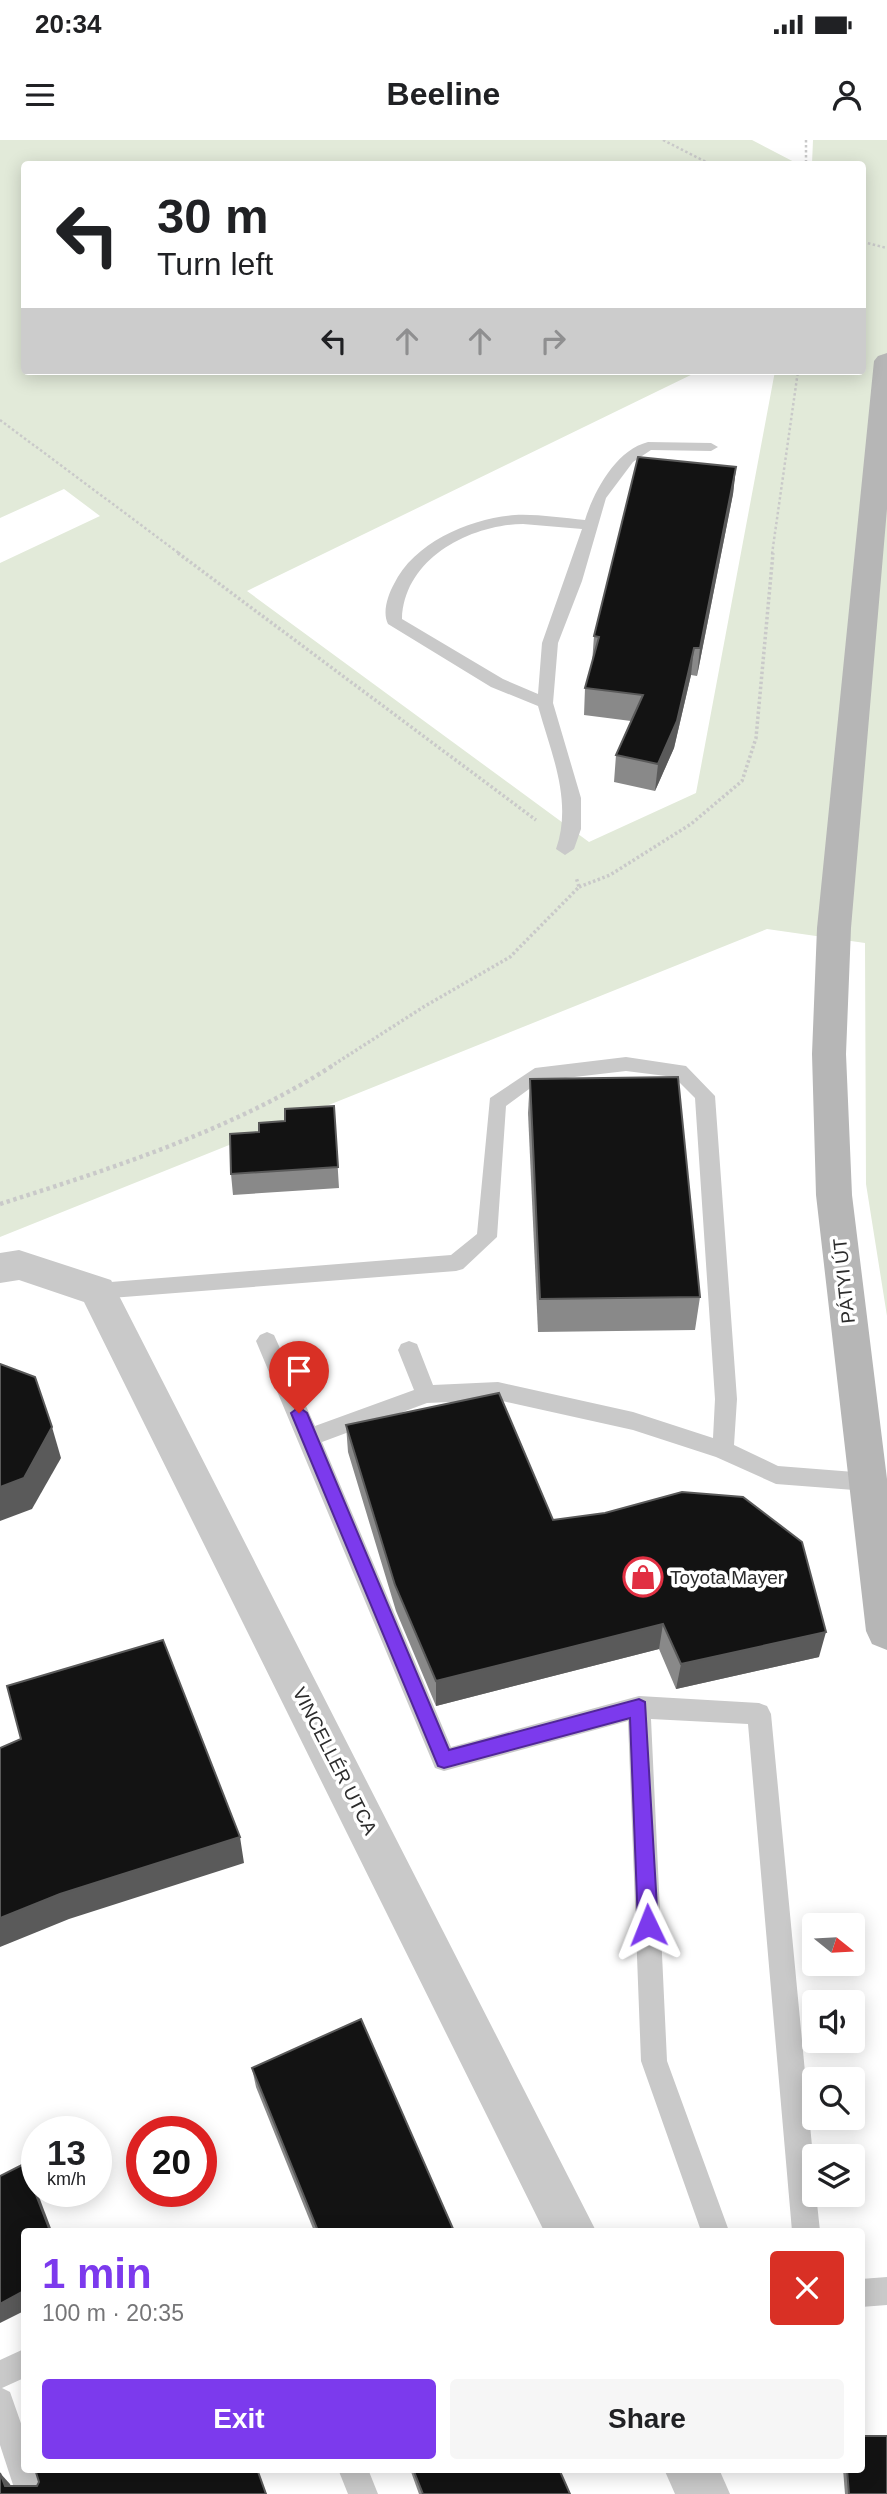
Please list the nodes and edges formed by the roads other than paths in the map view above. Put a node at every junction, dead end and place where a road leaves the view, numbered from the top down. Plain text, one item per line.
1 (887, 361) edge
2 (711, 447) dead end
3 (590, 525) junction
4 (545, 703) junction
5 (565, 849) road end
6 (0, 1268) edge
7 (98, 1291) junction
8 (267, 1341) dead end
9 (410, 1350) dead end
10 (426, 1394) junction
11 (309, 1437) junction
12 (723, 1450) junction
13 (867, 1482) junction
14 (887, 1631) edge
15 (639, 1707) junction
16 (569, 2228) edge
17 (714, 2228) edge
18 (806, 2228) edge
19 (887, 2291) edge
20 (865, 2293) edge
21 (21, 2364) edge
22 (0, 2375) edge
23 (0, 2402) edge
24 (21, 2464) edge
25 (24, 2473) edge
26 (355, 2473) edge
27 (693, 2473) edge
28 (31, 2494) edge
29 (363, 2494) edge
30 (703, 2494) edge

1 - 13 main road, PÁTYI ÚT
2 - 3 lane
3 - 4 lane
3 - 4 lane
4 - 5 lane
6 - 7 street
7 - 12 lane
7 - 16 street, VINCELLÉR UTCA
8 - 11 lane
9 - 10 lane
10 - 11 lane
10 - 12 lane
11 - 15 lane
12 - 13 lane
13 - 14 main road, PÁTYI ÚT
15 - 17 lane
15 - 18 lane
19 - 20 lane
21 - 22 lane
23 - 24 lane
25 - 28 lane
26 - 29 lane
27 - 30 street

